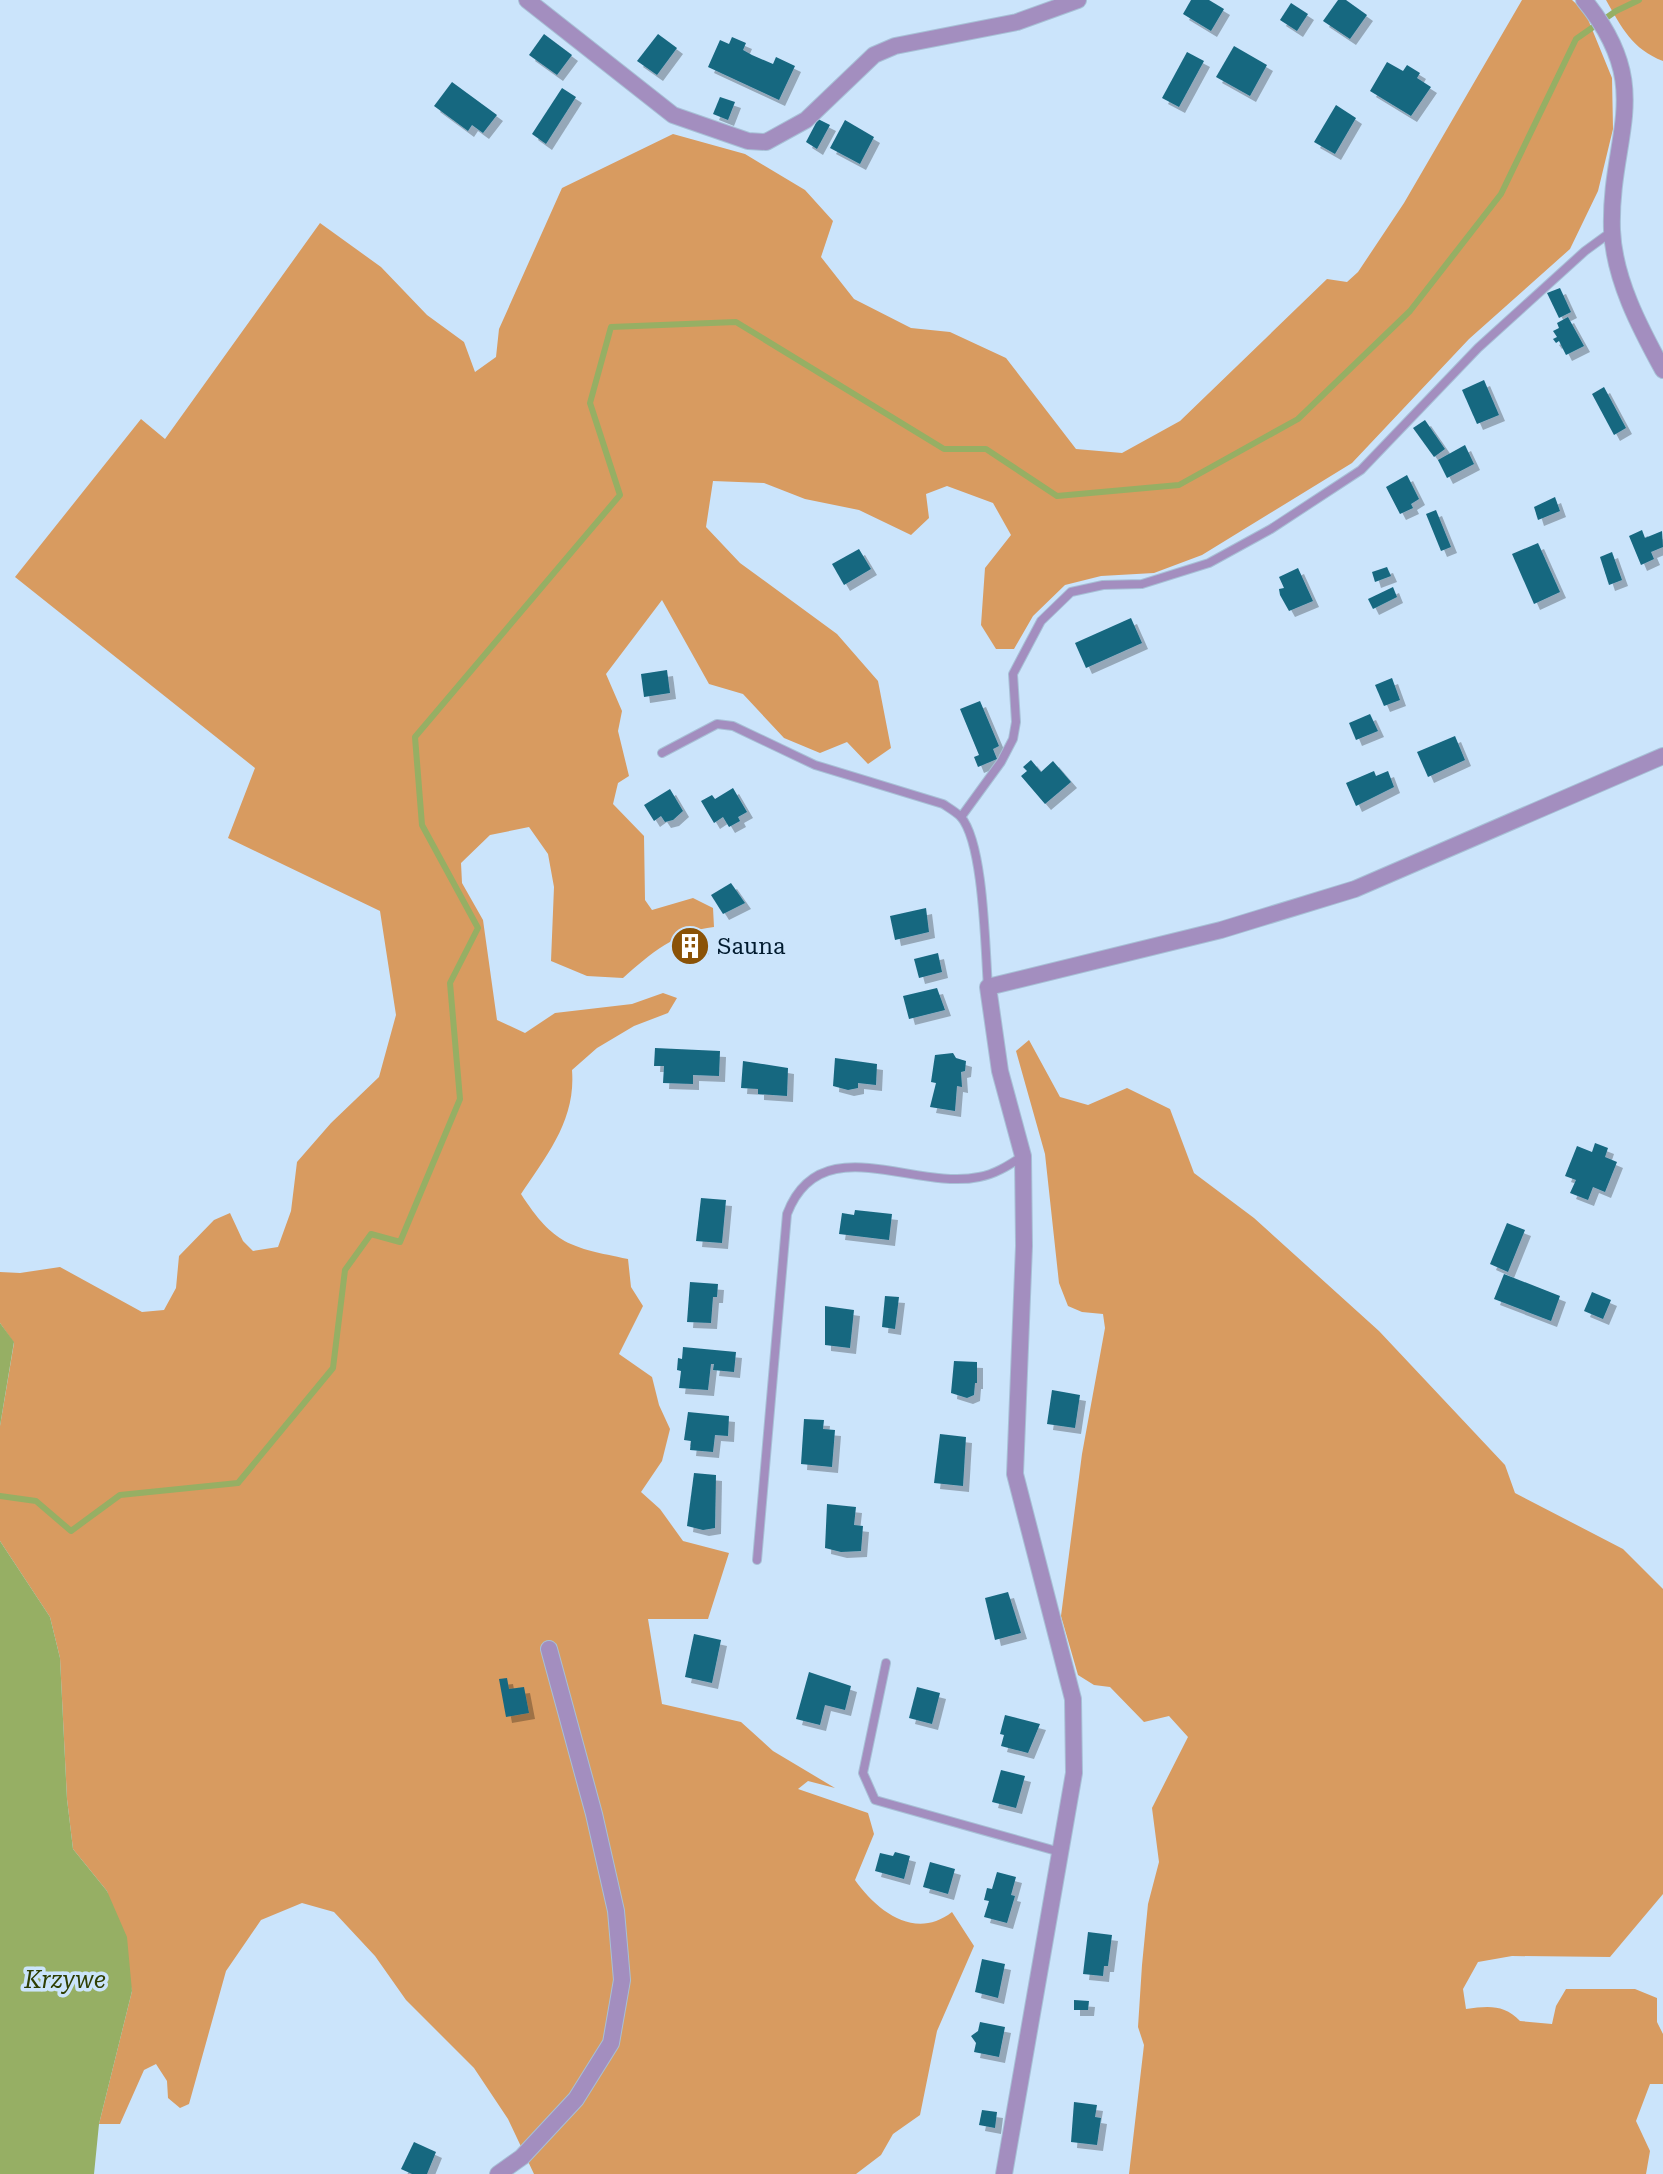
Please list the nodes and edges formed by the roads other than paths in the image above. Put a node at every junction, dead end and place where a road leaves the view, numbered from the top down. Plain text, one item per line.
1 (527, 0) edge
2 (1078, 0) edge
3 (1587, 3) edge
4 (1612, 231) junction
5 (1663, 370) edge
6 (662, 753) dead end
7 (1663, 756) edge
8 (961, 817) junction
9 (988, 987) junction
10 (1023, 1156) junction
11 (757, 1560) dead end
12 (549, 1649) dead end
13 (886, 1663) dead end
14 (1060, 1852) junction
15 (498, 2174) edge
16 (1004, 2174) edge

1 - 2 street
3 - 4 street
4 - 5 street
4 - 8 lane
6 - 8 lane
7 - 9 street
8 - 9 lane
9 - 10 street
10 - 11 lane
10 - 14 street
12 - 15 street
13 - 14 lane
14 - 16 street

